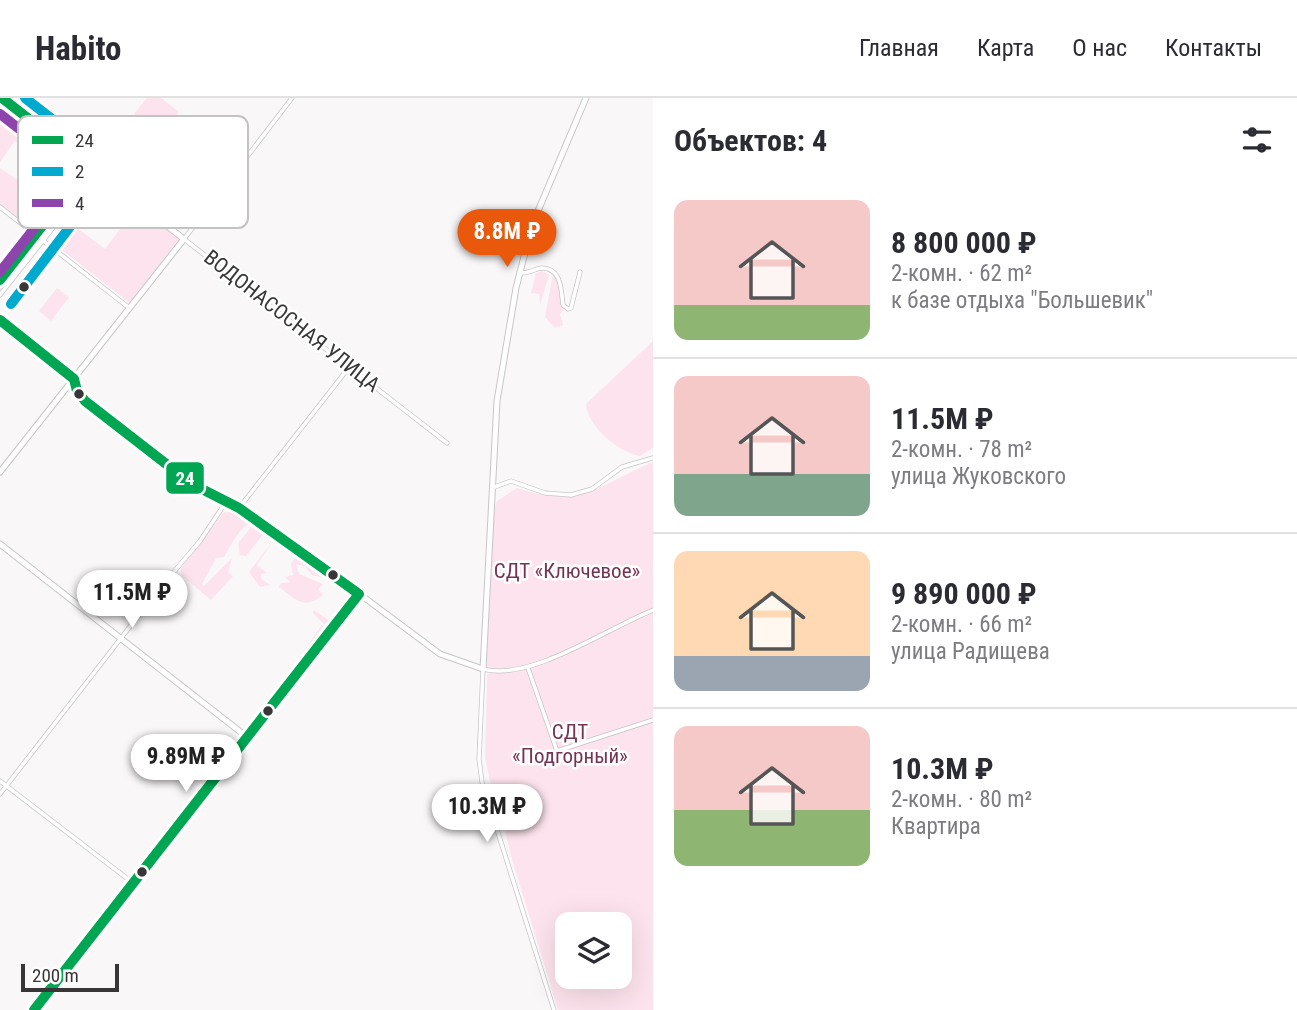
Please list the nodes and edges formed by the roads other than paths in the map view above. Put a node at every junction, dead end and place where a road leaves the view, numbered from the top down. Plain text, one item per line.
1 (2, 98) edge
2 (292, 98) edge
3 (586, 98) edge
4 (25, 116) edge
5 (248, 155) edge
6 (0, 207) edge
7 (18, 221) edge
8 (26, 228) edge
9 (40, 228) edge
10 (53, 228) edge
11 (170, 228) edge
12 (192, 228) edge
13 (35, 235) junction
14 (184, 239) junction
15 (43, 241) junction
16 (580, 272) dead end
17 (519, 273) junction
18 (0, 280) edge
19 (0, 295) edge
20 (128, 307) junction
21 (0, 320) edge
22 (350, 366) junction
23 (74, 379) junction
24 (447, 443) dead end
25 (653, 458) edge
26 (0, 472) edge
27 (492, 488) junction
28 (226, 502) junction
29 (239, 508) junction
30 (0, 544) edge
31 (359, 594) junction
32 (653, 610) edge
33 (121, 639) junction
34 (528, 668) junction
35 (483, 669) junction
36 (653, 720) edge
37 (247, 737) junction
38 (0, 781) edge
39 (6, 786) junction
40 (0, 794) edge
41 (133, 883) junction
42 (34, 1010) edge
43 (554, 1010) edge

1 - 4 street, ВОДОНАСОСНАЯ УЛИЦА
2 - 5 street
3 - 17 street
6 - 7 street
8 - 13 street
9 - 13 street
10 - 15 street
11 - 14 street, ВОДОНАСОСНАЯ УЛИЦА
12 - 14 street
13 - 15 street
13 - 18 street
14 - 20 street
14 - 22 street, ВОДОНАСОСНАЯ УЛИЦА
15 - 19 street
15 - 20 street
16 - 17 street
17 - 27 street
20 - 23 street
21 - 23 street
22 - 24 street, ВОДОНАСОСНАЯ УЛИЦА
22 - 29 street
23 - 26 street
23 - 28 street
25 - 27 street
27 - 35 street
28 - 29 street
28 - 33 street
29 - 31 street
30 - 33 street
31 - 35 street
31 - 37 street
32 - 34 street
33 - 37 street
33 - 39 street
34 - 35 street
34 - 36 street
35 - 43 street
37 - 41 street
38 - 39 street
39 - 40 street
39 - 41 street
41 - 42 street

